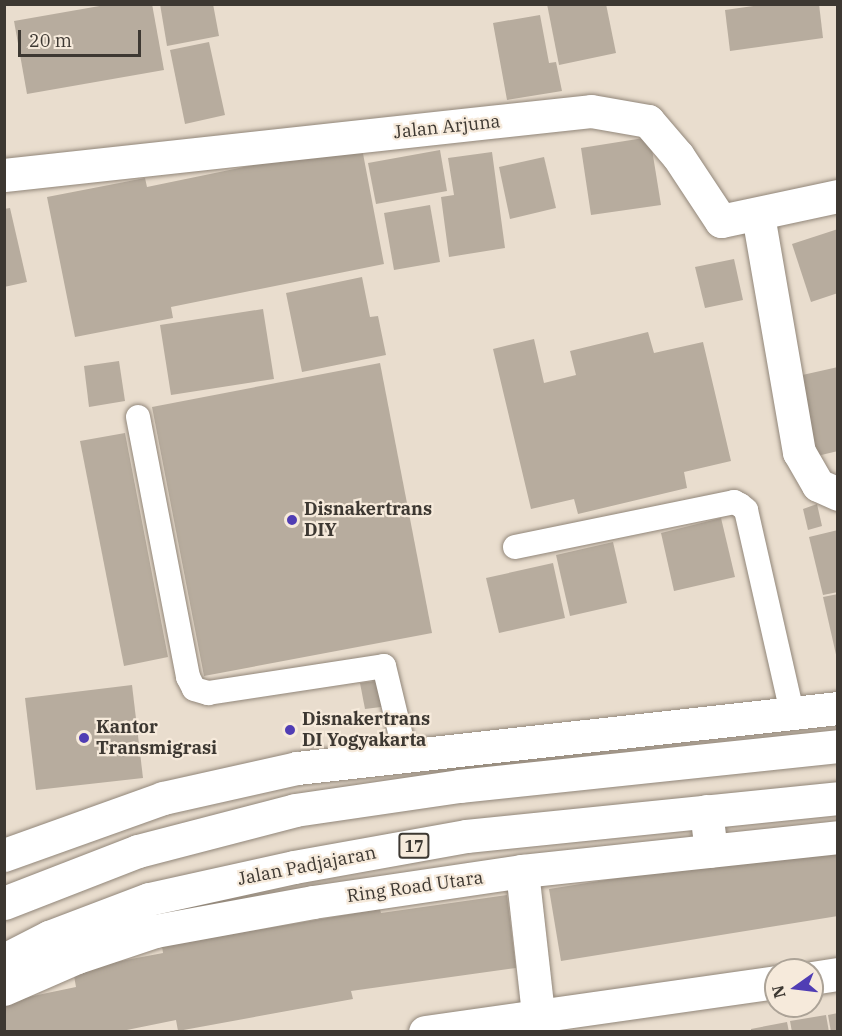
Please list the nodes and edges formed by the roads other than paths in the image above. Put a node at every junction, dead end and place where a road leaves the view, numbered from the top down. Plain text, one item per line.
1 (4, 175) edge
2 (837, 196) edge
3 (758, 215) junction
4 (138, 417) dead end
5 (837, 494) edge
6 (515, 547) dead end
7 (837, 708) edge
8 (792, 713) junction
9 (837, 746) edge
10 (405, 753) junction
11 (837, 798) edge
12 (706, 811) junction
13 (837, 837) edge
14 (711, 851) junction
15 (4, 855) edge
16 (522, 871) junction
17 (4, 903) edge
18 (4, 960) edge
19 (764, 984) edge
20 (4, 989) edge
21 (521, 1021) edge
22 (425, 1032) edge

1 - 3 main road, Jalan Arjuna
2 - 3 main road, Jalan Arjuna
3 - 5 main road
4 - 10 lane
6 - 8 lane
7 - 8 main road
8 - 10 main road
9 - 17 main road
10 - 15 main road
11 - 12 main road, Jalan Padjajaran / 17
12 - 14 main road
12 - 18 main road, Jalan Padjajaran / 17
13 - 14 main road, Ring Road Utara
14 - 16 main road, Ring Road Utara
16 - 20 main road, Ring Road Utara
16 - 21 main road
19 - 21 main road
21 - 22 main road

